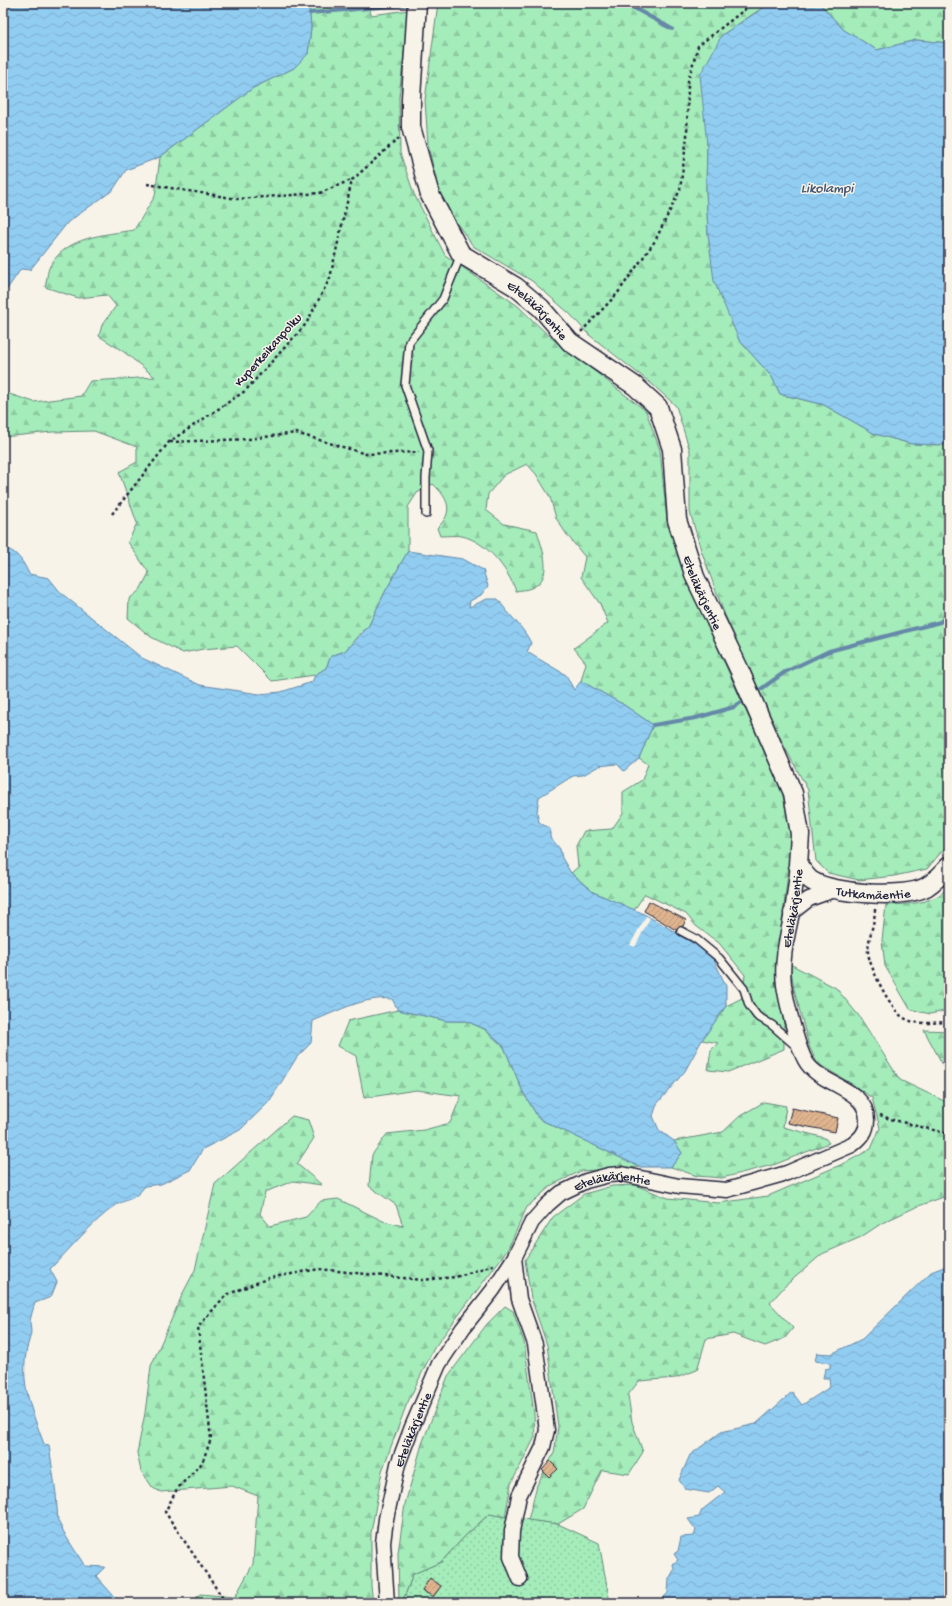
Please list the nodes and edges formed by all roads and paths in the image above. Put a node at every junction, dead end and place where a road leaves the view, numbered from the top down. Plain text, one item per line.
1 (417, 3) edge
2 (754, 3) edge
3 (411, 127) junction
4 (352, 180) junction
5 (147, 184) dead end
6 (461, 254) junction
7 (570, 342) junction
8 (169, 442) junction
9 (428, 451) junction
10 (112, 514) dead end
11 (426, 514) dead end
12 (798, 865) junction
13 (949, 866) edge
14 (834, 890) junction
15 (876, 893) junction
16 (791, 913) junction
17 (682, 931) dead end
18 (949, 1022) edge
19 (800, 1049) junction
20 (865, 1108) junction
21 (949, 1134) edge
22 (514, 1258) junction
23 (520, 1579) dead end
24 (226, 1603) edge
25 (387, 1603) edge

1 - 3 street
2 - 7 path
3 - 4 path
3 - 6 street
4 - 5 path
4 - 8 path, Kuperkeikanpolku
6 - 7 street, Eteläkärjentie
6 - 9 lane
7 - 12 street, Eteläkärjentie
8 - 9 path
8 - 10 path, Kuperkeikanpolku
9 - 11 lane
12 - 14 street, Tutkamäentie
12 - 16 street, Eteläkärjentie
13 - 15 street, Tutkamäentie
14 - 15 street, Tutkamäentie
14 - 16 street
15 - 18 path
16 - 19 street, Eteläkärjentie
17 - 19 lane
19 - 20 street, Eteläkärjentie
20 - 21 path
20 - 22 street, Eteläkärjentie
22 - 23 street
22 - 24 path
22 - 25 street, Eteläkärjentie

